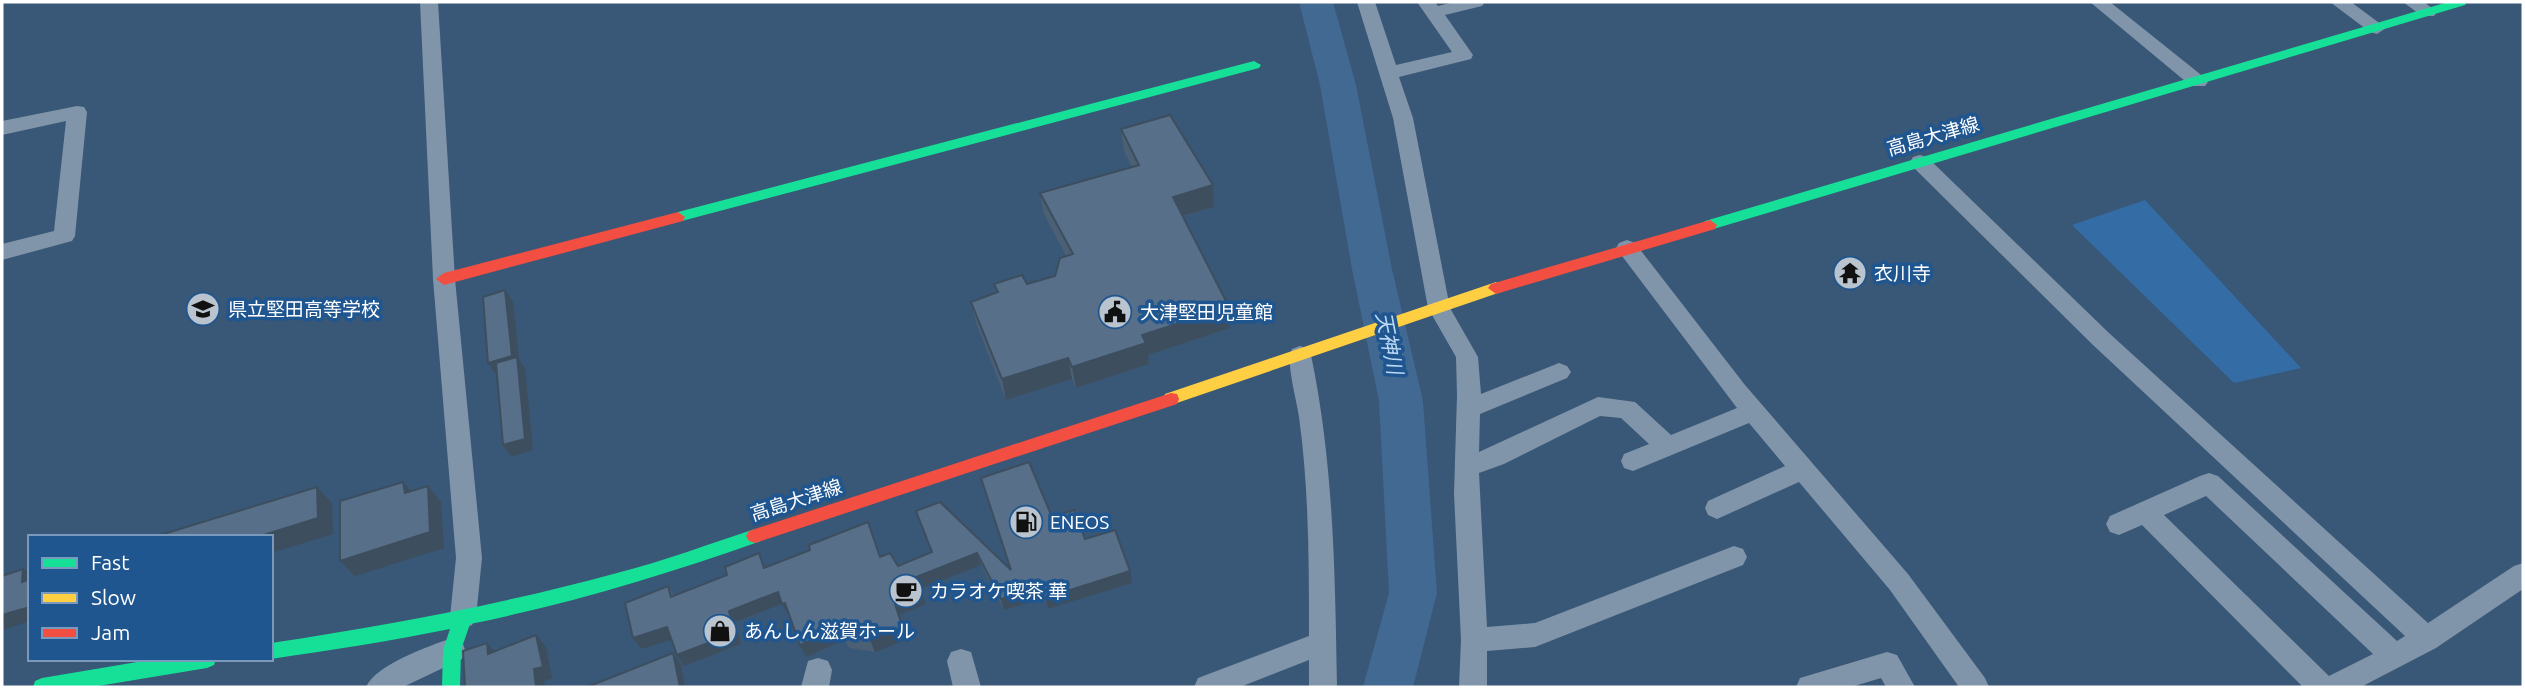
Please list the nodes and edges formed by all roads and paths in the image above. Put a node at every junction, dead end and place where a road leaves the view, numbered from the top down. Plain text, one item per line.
1 (429, 2) edge
2 (1366, 2) edge
3 (1476, 2) edge
4 (2098, 2) edge
5 (2339, 2) edge
6 (2461, 2) edge
7 (1430, 7) edge
8 (2420, 7) edge
9 (2377, 28) junction
10 (1254, 65) dead end
11 (1389, 73) junction
12 (2198, 82) junction
13 (2, 128) edge
14 (1920, 162) junction
15 (1627, 248) junction
16 (2, 252) edge
17 (444, 279) junction
18 (1428, 312) junction
19 (1312, 352) junction
20 (1559, 372) dead end
21 (1469, 409) junction
22 (1754, 411) junction
23 (1668, 447) junction
24 (1633, 461) dead end
25 (1467, 467) junction
26 (1803, 469) junction
27 (1717, 508) dead end
28 (2145, 512) junction
29 (2119, 524) dead end
30 (1734, 557) dead end
31 (2523, 574) edge
32 (463, 617) junction
33 (2427, 639) junction
34 (1474, 640) junction
35 (1322, 643) junction
36 (273, 650) edge
37 (452, 650) junction
38 (2394, 656) junction
39 (195, 661) edge
40 (42, 687) edge
41 (380, 687) edge
42 (451, 687) edge
43 (1208, 687) edge
44 (1323, 687) edge
45 (1473, 687) edge
46 (1810, 687) edge
47 (1901, 687) edge
48 (1975, 687) edge
49 (2321, 687) edge
50 (2335, 687) edge

1 - 17 street
2 - 11 street
3 - 7 street
4 - 12 street
5 - 9 street
6 - 8 main road, 高島大津線
7 - 11 street
8 - 9 main road, 高島大津線
9 - 12 main road, 高島大津線
10 - 17 main road
11 - 18 street
12 - 14 main road, 高島大津線
13 - 16 street
14 - 15 main road, 高島大津線
14 - 33 street
15 - 18 main road, 高島大津線
15 - 22 street
17 - 32 street
18 - 19 main road
18 - 21 street
19 - 32 main road, 高島大津線
19 - 35 street
20 - 21 street
21 - 25 street
22 - 23 street
22 - 26 street
23 - 24 street
23 - 25 street
25 - 34 street
26 - 27 street
26 - 48 street
28 - 29 street
28 - 38 street
28 - 49 street
30 - 34 street
31 - 33 street
32 - 36 main road, 高島大津線
32 - 37 main road
33 - 38 street
34 - 45 street
35 - 43 street
35 - 44 street
37 - 41 street
37 - 42 main road
38 - 50 street
39 - 40 main road
46 - 47 street

